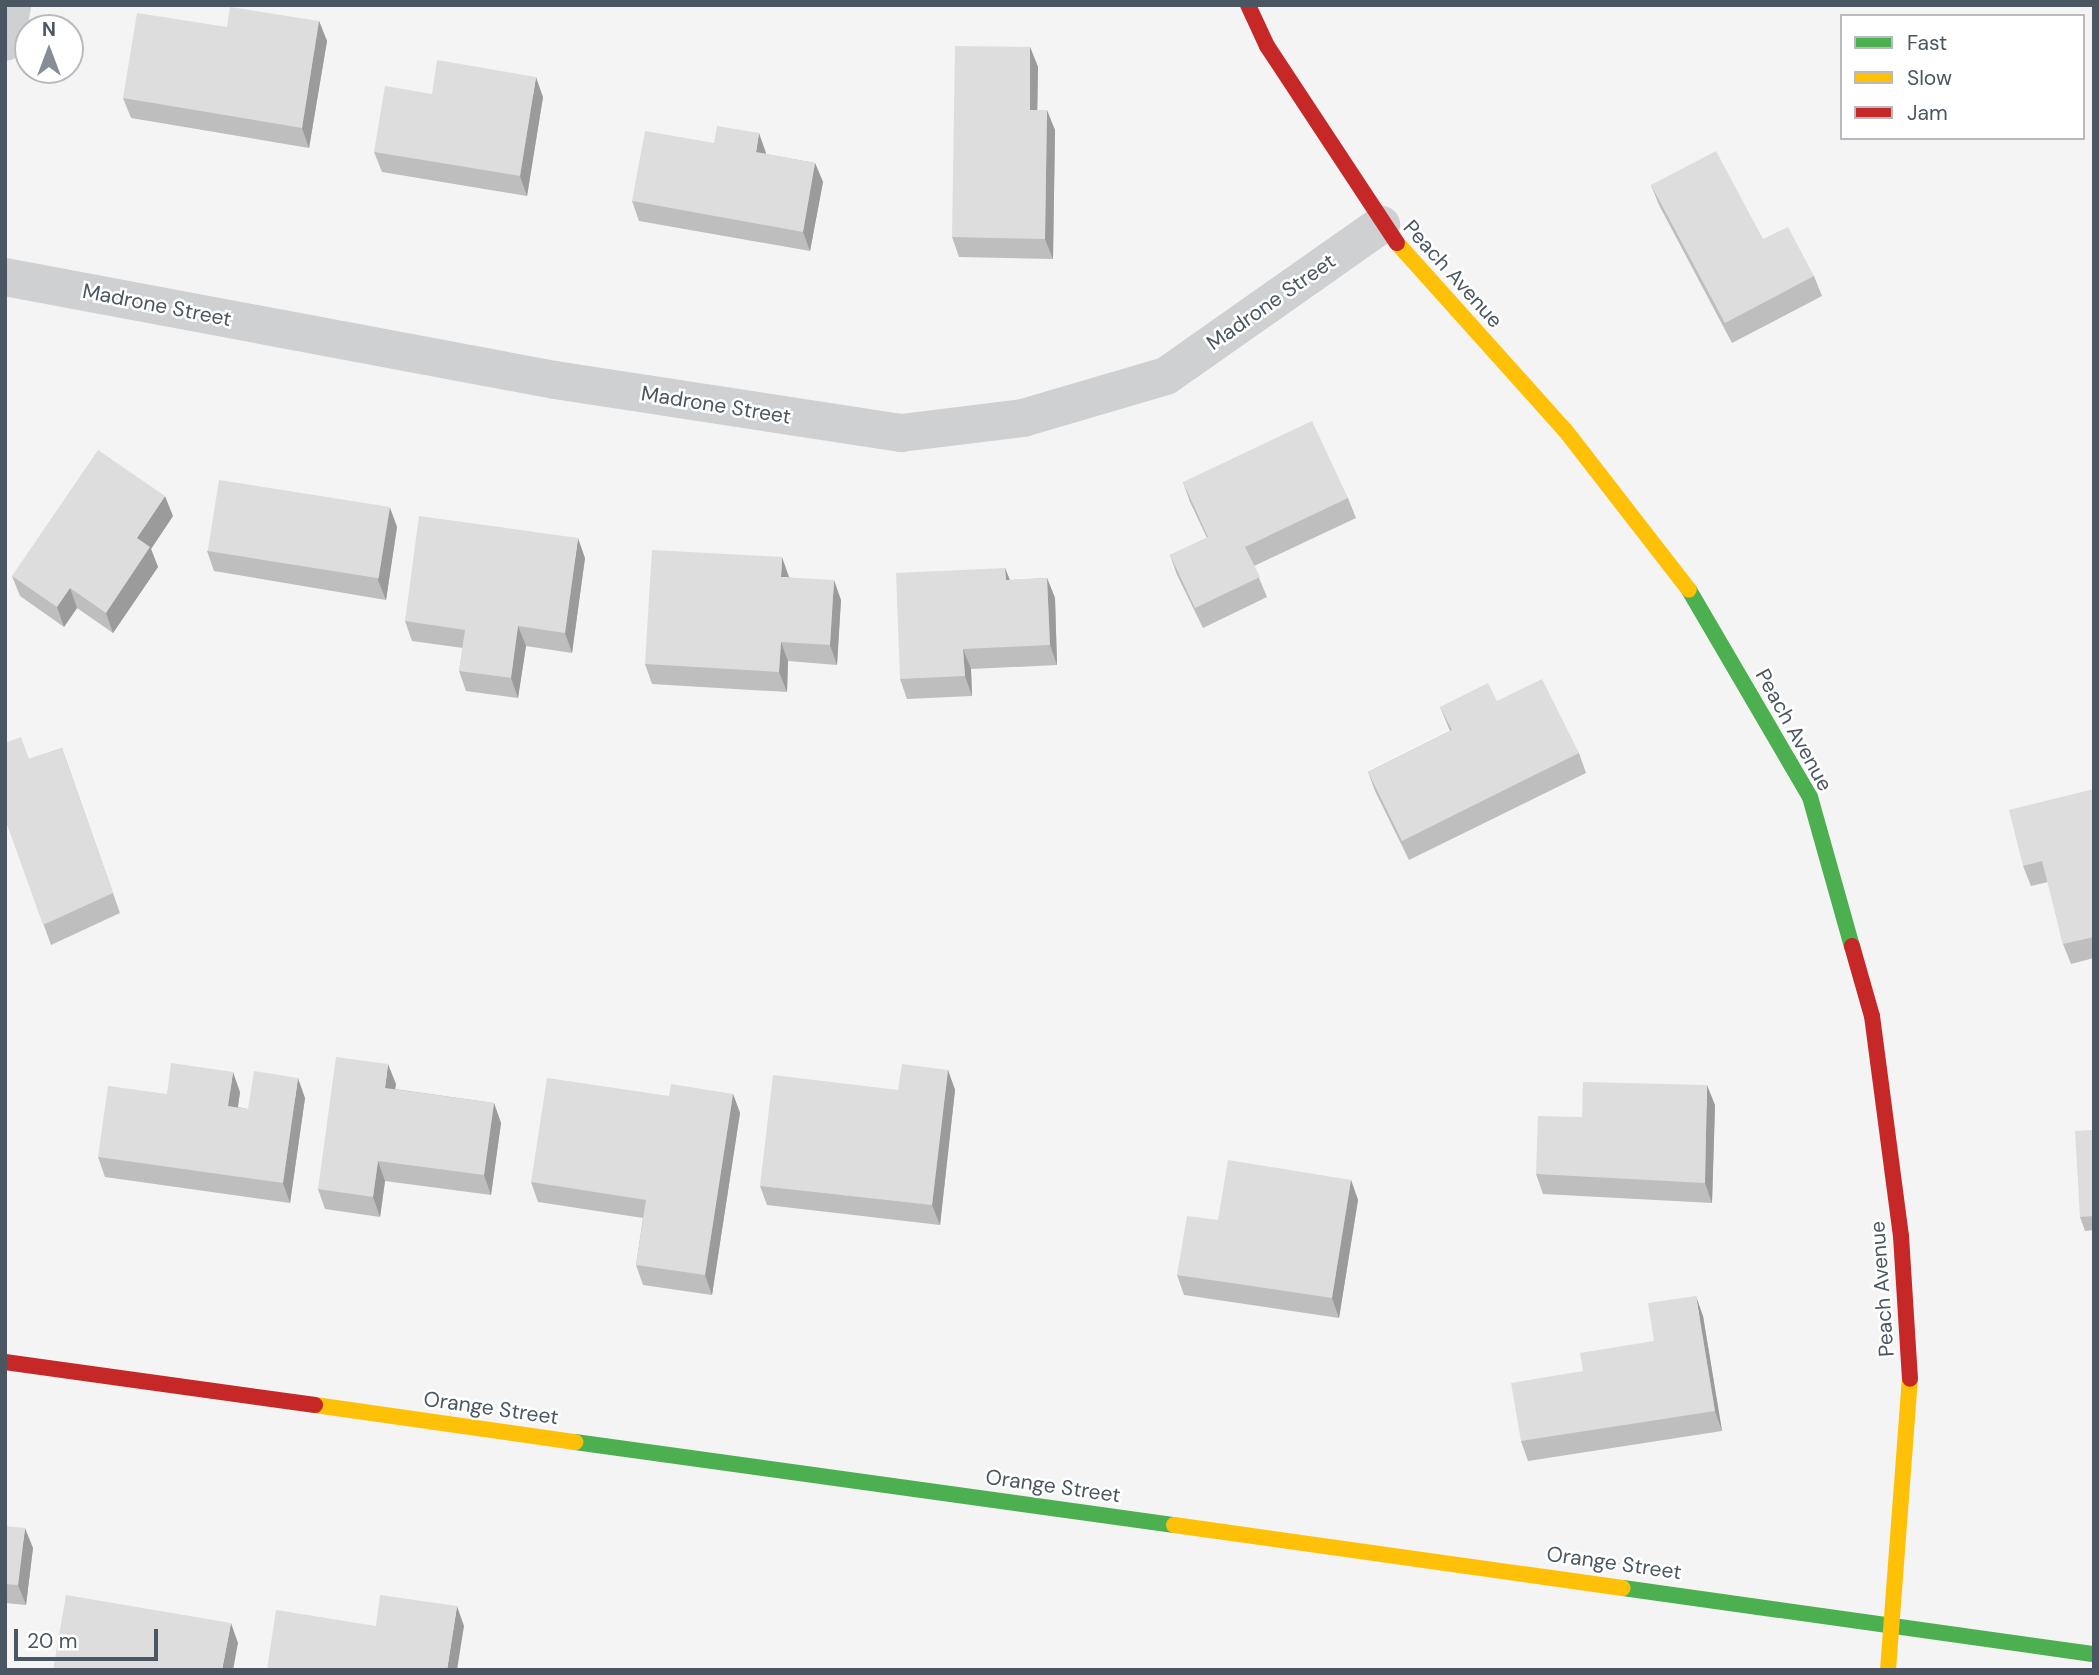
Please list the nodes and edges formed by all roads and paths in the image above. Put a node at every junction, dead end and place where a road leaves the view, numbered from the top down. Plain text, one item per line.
1 (12, 5) edge
2 (1248, 5) edge
3 (5, 42) edge
4 (1381, 225) junction
5 (5, 277) edge
6 (5, 1362) edge
7 (1895, 1623) junction
8 (2094, 1654) edge
9 (1888, 1670) edge

1 - 3 street
2 - 4 street, Peach Avenue
4 - 5 street, Madrone Street
4 - 7 street, Peach Avenue
6 - 7 street, Orange Street
7 - 8 street, Orange Street
7 - 9 street, Peach Avenue

